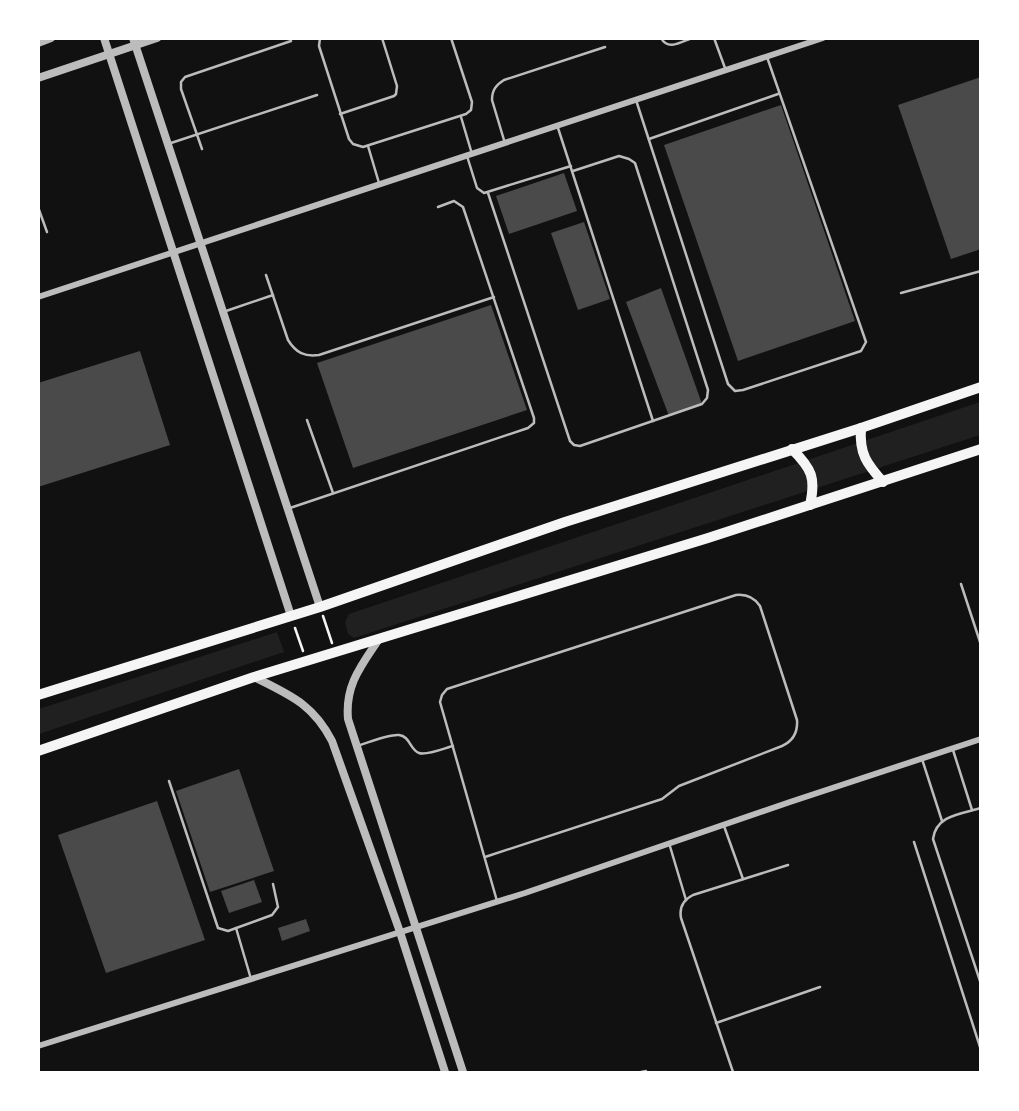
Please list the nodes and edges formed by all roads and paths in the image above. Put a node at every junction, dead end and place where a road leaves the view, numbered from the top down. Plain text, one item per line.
1 (51, 38) edge
2 (104, 38) edge
3 (157, 38) edge
4 (320, 38) edge
5 (382, 38) edge
6 (451, 38) edge
7 (661, 38) edge
8 (692, 38) edge
9 (714, 38) edge
10 (823, 38) edge
11 (291, 41) dead end
12 (134, 42) edge
13 (38, 43) edge
14 (605, 47) dead end
15 (109, 54) junction
16 (767, 57) junction
17 (725, 71) junction
18 (38, 78) edge
19 (780, 93) junction
20 (317, 95) dead end
21 (636, 100) junction
22 (341, 114) junction
23 (461, 116) junction
24 (558, 126) junction
25 (197, 135) junction
26 (649, 139) junction
27 (505, 143) junction
28 (168, 144) junction
29 (368, 146) junction
30 (202, 149) dead end
31 (470, 155) junction
32 (571, 166) junction
33 (573, 171) junction
34 (380, 185) junction
35 (488, 193) junction
36 (38, 207) edge
37 (438, 207) dead end
38 (47, 232) dead end
39 (201, 244) junction
40 (175, 253) junction
41 (981, 271) edge
42 (266, 275) dead end
43 (901, 293) dead end
44 (273, 295) junction
45 (38, 297) edge
46 (494, 297) junction
47 (223, 312) junction
48 (981, 387) edge
49 (307, 420) dead end
50 (653, 421) junction
51 (861, 428) junction
52 (792, 449) junction
53 (981, 449) edge
54 (883, 482) junction
55 (333, 493) junction
56 (810, 505) junction
57 (288, 508) junction
58 (961, 584) dead end
59 (320, 607) junction
60 (291, 616) junction
61 (379, 639) junction
62 (981, 645) edge
63 (335, 653) junction
64 (306, 661) junction
65 (254, 677) junction
66 (38, 695) edge
67 (981, 739) edge
68 (357, 746) junction
69 (453, 746) junction
70 (953, 748) junction
71 (38, 751) edge
72 (922, 758) junction
73 (169, 781) dead end
74 (981, 808) edge
75 (972, 810) junction
76 (942, 821) junction
77 (723, 824) junction
78 (914, 842) dead end
79 (669, 843) junction
80 (485, 857) junction
81 (788, 865) dead end
82 (743, 880) junction
83 (273, 884) dead end
84 (686, 900) junction
85 (497, 901) junction
86 (415, 927) junction
87 (236, 928) junction
88 (400, 932) junction
89 (251, 979) junction
90 (981, 984) edge
91 (820, 987) dead end
92 (716, 1023) junction
93 (38, 1046) edge
94 (981, 1050) edge
95 (445, 1073) edge
96 (463, 1073) edge
97 (733, 1073) edge

1 - 13 street
2 - 15 street
3 - 12 street
4 - 22 lane
5 - 22 lane
6 - 23 lane
7 - 8 lane
9 - 17 lane
10 - 16 street
11 - 25 lane
12 - 15 street
12 - 28 street
14 - 27 lane
15 - 18 street
15 - 40 street
16 - 17 street
16 - 19 lane
17 - 21 street
19 - 26 lane
19 - 26 lane
20 - 25 lane
21 - 24 street
21 - 26 lane
22 - 29 lane
23 - 29 lane
23 - 31 lane
24 - 27 street
24 - 32 lane
25 - 28 lane
25 - 30 lane
27 - 31 street
28 - 39 street
29 - 34 lane
31 - 34 street
31 - 35 lane
32 - 33 lane
32 - 35 lane
33 - 50 lane
33 - 50 lane
34 - 39 street
35 - 50 lane
36 - 38 lane
37 - 46 lane
39 - 40 street
39 - 47 street
40 - 45 street
40 - 60 street
41 - 43 lane
42 - 44 lane
44 - 46 lane
44 - 47 lane
46 - 55 lane
47 - 57 street
48 - 51 highway
49 - 55 lane
51 - 52 highway
51 - 54 highway
52 - 56 highway
52 - 59 highway
53 - 54 highway
54 - 56 highway
55 - 57 lane
56 - 61 highway
57 - 59 street
58 - 62 lane
59 - 60 highway
59 - 63 path
60 - 64 path
60 - 66 highway
61 - 63 highway
61 - 68 street
63 - 64 highway
64 - 65 highway
65 - 71 highway
65 - 88 street
67 - 70 street
68 - 69 lane
68 - 86 street
69 - 80 lane
69 - 80 lane
70 - 72 street
70 - 75 lane
72 - 76 lane
72 - 77 street
73 - 87 lane
74 - 75 lane
75 - 76 lane
76 - 90 lane
77 - 79 street
77 - 82 lane
78 - 94 lane
79 - 84 lane
79 - 85 street
80 - 85 lane
81 - 82 lane
82 - 84 lane
83 - 87 lane
84 - 92 lane
85 - 86 street
86 - 88 street
86 - 96 street
87 - 89 lane
88 - 89 street
88 - 95 street
89 - 93 street
91 - 92 lane
92 - 97 lane

